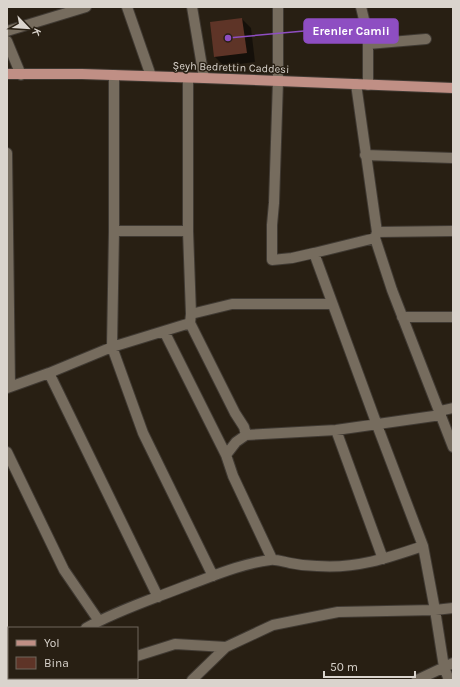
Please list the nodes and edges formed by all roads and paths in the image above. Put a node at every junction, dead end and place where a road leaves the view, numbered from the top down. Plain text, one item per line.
1 (86, 7) edge
2 (128, 7) edge
3 (192, 7) edge
4 (278, 7) edge
5 (361, 7) edge
6 (7, 31) edge
7 (426, 39) dead end
8 (7, 41) edge
9 (368, 44) junction
10 (7, 74) edge
11 (21, 75) junction
12 (114, 75) junction
13 (151, 76) junction
14 (188, 78) junction
15 (204, 78) junction
16 (278, 81) junction
17 (356, 84) junction
18 (368, 85) junction
19 (453, 88) edge
20 (7, 153) edge
21 (366, 155) junction
22 (453, 158) edge
23 (114, 231) junction
24 (188, 231) junction
25 (453, 231) edge
26 (376, 235) junction
27 (314, 253) junction
28 (332, 304) junction
29 (402, 317) junction
30 (453, 317) edge
31 (190, 318) junction
32 (164, 331) junction
33 (112, 347) junction
34 (49, 373) junction
35 (8, 387) edge
36 (453, 408) edge
37 (440, 414) junction
38 (377, 425) junction
39 (336, 430) junction
40 (246, 435) junction
41 (453, 447) edge
42 (7, 452) edge
43 (226, 455) junction
44 (423, 546) junction
45 (272, 559) junction
46 (383, 560) junction
47 (213, 576) junction
48 (158, 597) junction
49 (453, 608) edge
50 (435, 610) junction
51 (99, 621) junction
52 (88, 627) edge
53 (226, 646) junction
54 (138, 656) edge
55 (448, 665) edge
56 (192, 680) edge
57 (417, 680) edge
58 (448, 680) edge

1 - 6 street
2 - 13 street
3 - 15 street
4 - 16 street
5 - 9 street
7 - 9 street
8 - 11 street
9 - 18 street
10 - 11 main road, Şeyh Bedrettin Caddesi
11 - 12 main road, Şeyh Bedrettin Caddesi
12 - 13 main road, Şeyh Bedrettin Caddesi
12 - 23 street
13 - 14 main road, Şeyh Bedrettin Caddesi
14 - 15 main road, Şeyh Bedrettin Caddesi
14 - 24 street
15 - 16 main road, Şeyh Bedrettin Caddesi
16 - 17 main road, Şeyh Bedrettin Caddesi
16 - 27 street
17 - 18 main road, Şeyh Bedrettin Caddesi
17 - 21 street
18 - 19 main road, Şeyh Bedrettin Caddesi
20 - 35 street
21 - 22 street
21 - 26 street
23 - 24 street
23 - 33 street
24 - 31 street
25 - 26 street
26 - 27 street
26 - 29 street
27 - 28 street
28 - 31 street
28 - 38 street
29 - 30 street
29 - 37 street
31 - 32 street
31 - 40 street
32 - 33 street
32 - 43 street
33 - 34 street
33 - 47 street
34 - 35 street
34 - 48 street
36 - 37 street
37 - 38 street
37 - 41 street
38 - 39 street
38 - 44 street
39 - 40 street
39 - 46 street
40 - 43 street
42 - 51 street
43 - 45 street
44 - 46 street
44 - 50 street
45 - 46 street
45 - 47 street
47 - 48 street
48 - 51 street
49 - 50 street
50 - 53 street
50 - 55 street
51 - 52 street
53 - 54 street
53 - 56 street
55 - 57 street
55 - 58 street

